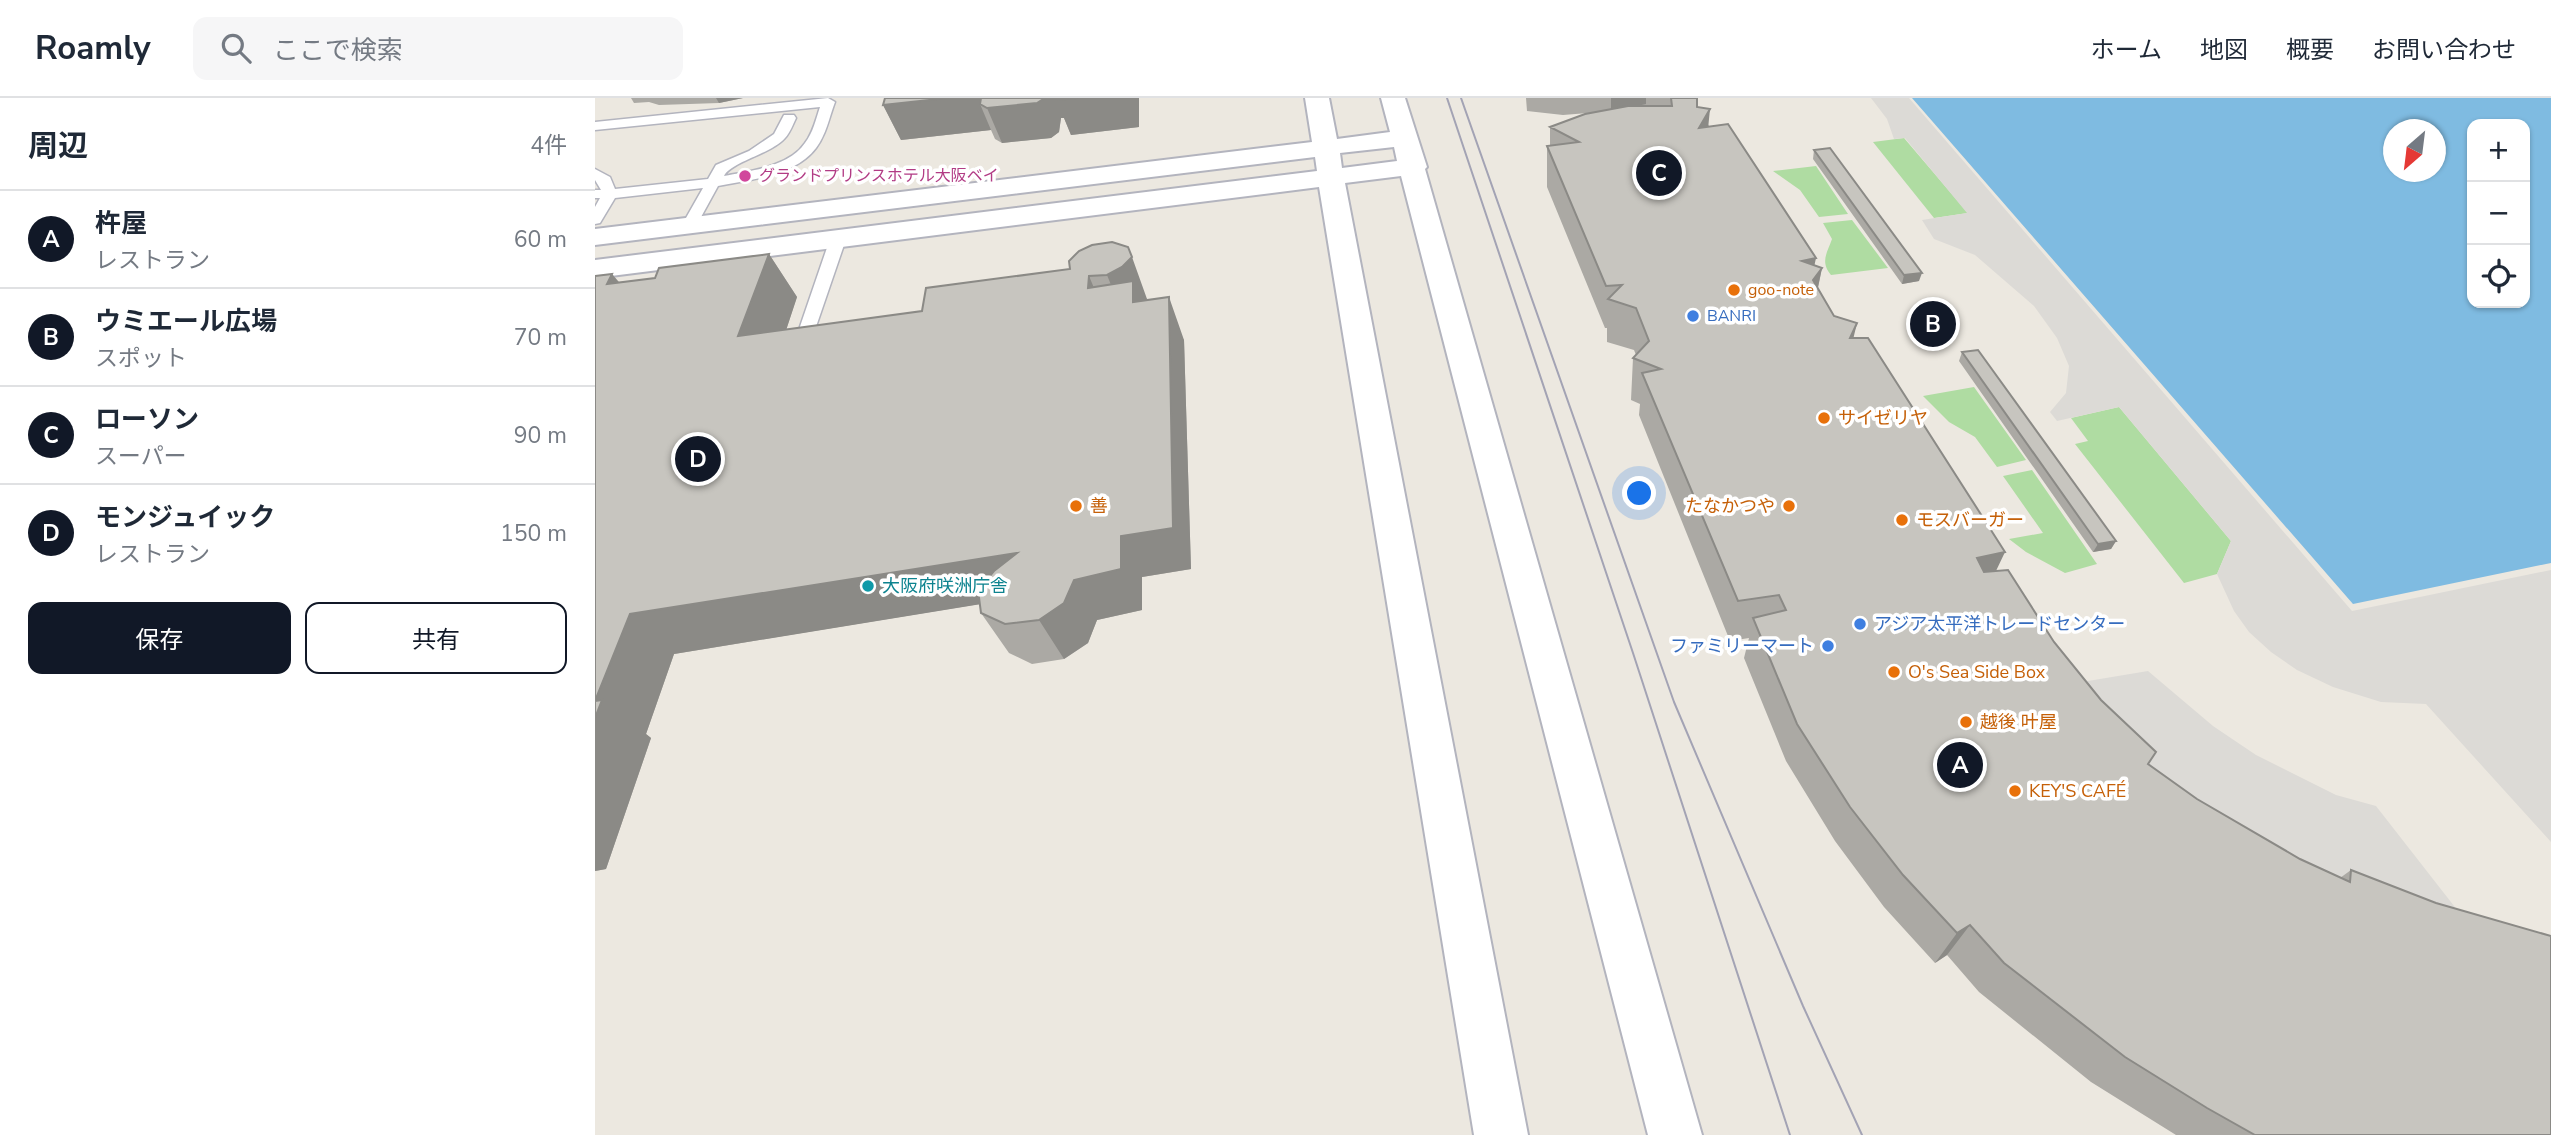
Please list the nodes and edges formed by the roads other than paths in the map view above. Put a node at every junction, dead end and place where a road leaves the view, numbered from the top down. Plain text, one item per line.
1 (1317, 98) edge
2 (1393, 98) edge
3 (829, 100) edge
4 (789, 118) dead end
5 (595, 135) edge
6 (1409, 153) junction
7 (1329, 162) junction
8 (595, 173) edge
9 (713, 183) junction
10 (603, 194) edge
11 (595, 220) edge
12 (691, 225) junction
13 (595, 237) edge
14 (838, 239) junction
15 (595, 269) edge
16 (800, 350) edge
17 (1501, 1135) edge
18 (1675, 1135) edge

1 - 7 street
2 - 6 street
3 - 5 lane
3 - 9 lane
4 - 9 lane
6 - 7 street
6 - 18 street
7 - 12 street
7 - 14 street
7 - 17 street
8 - 10 lane
9 - 10 lane
9 - 12 lane
10 - 11 lane
12 - 13 street
14 - 15 street
14 - 16 lane

